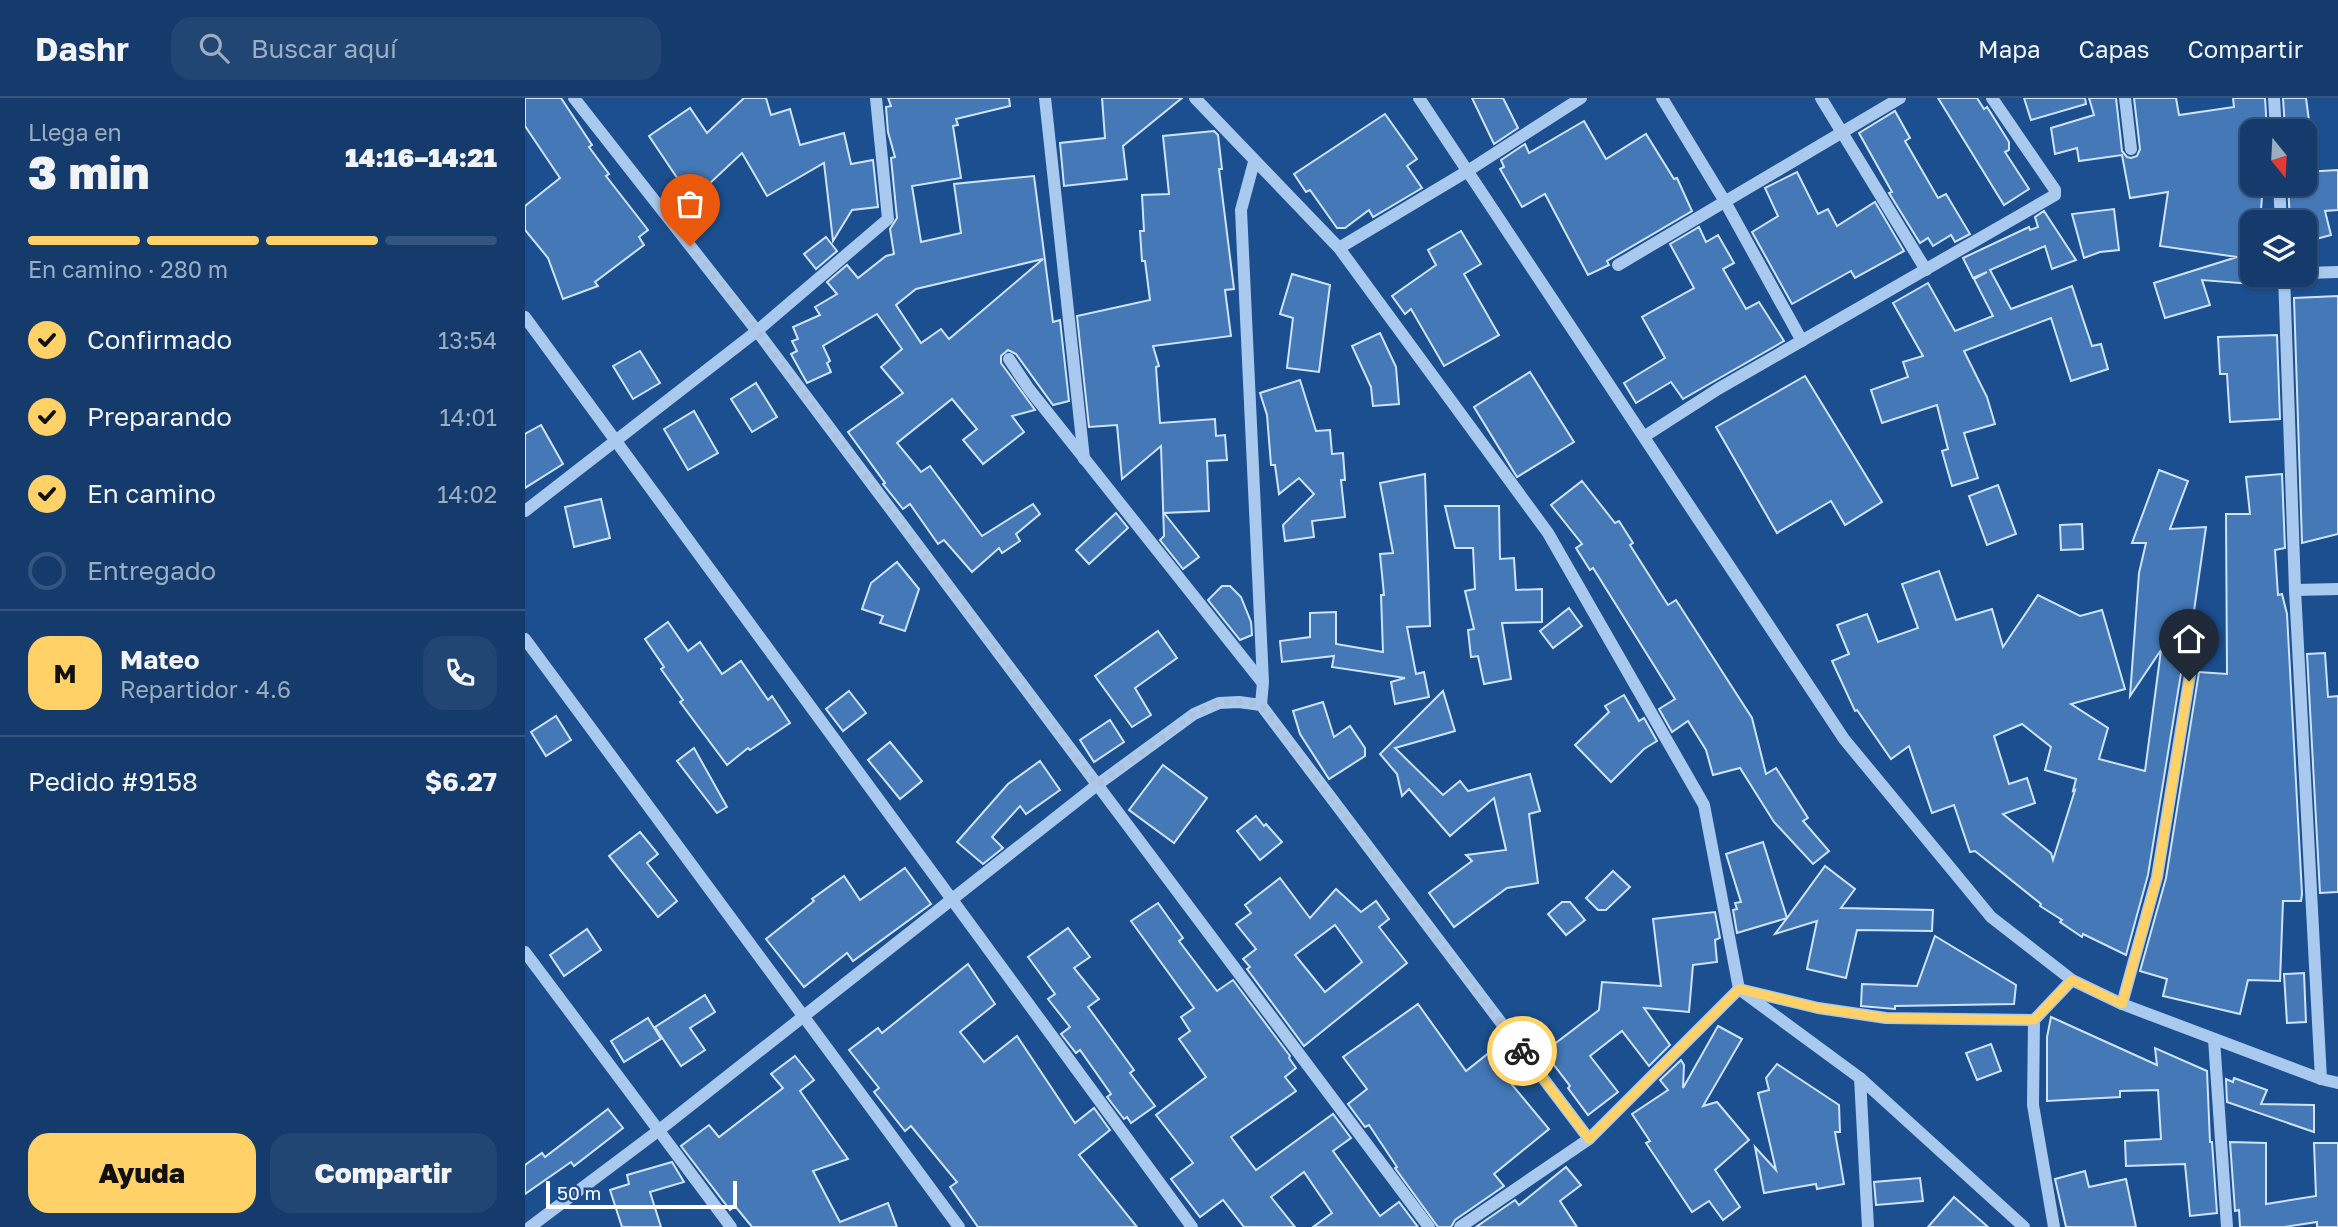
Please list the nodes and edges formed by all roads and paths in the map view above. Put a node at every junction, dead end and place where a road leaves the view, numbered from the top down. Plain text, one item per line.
1 (574, 98) edge
2 (876, 98) edge
3 (1045, 98) edge
4 (1195, 98) edge
5 (1419, 98) edge
6 (1581, 98) edge
7 (1662, 98) edge
8 (1821, 98) edge
9 (1900, 98) edge
10 (1992, 98) edge
11 (2125, 98) edge
12 (2274, 98) edge
13 (2275, 119) edge
14 (1842, 132) junction
15 (2131, 149) dead end
16 (1254, 162) junction
17 (1467, 172) junction
18 (1724, 200) junction
19 (1339, 248) junction
20 (1618, 265) dead end
21 (1926, 270) junction
22 (2338, 272) edge
23 (2317, 273) edge
24 (2284, 287) edge
25 (525, 317) edge
26 (757, 331) junction
27 (1802, 341) junction
28 (1009, 359) dead end
29 (1645, 436) junction
30 (617, 441) junction
31 (1084, 459) junction
32 (525, 511) edge
33 (2338, 589) edge
34 (2295, 590) junction
35 (2206, 636) dead end
36 (525, 639) edge
37 (1263, 682) junction
38 (1261, 705) junction
39 (1097, 785) junction
40 (952, 899) junction
41 (525, 952) edge
42 (2072, 980) junction
43 (1739, 989) junction
44 (2122, 1004) junction
45 (803, 1017) junction
46 (2034, 1020) junction
47 (2214, 1039) junction
48 (1860, 1078) junction
49 (2321, 1079) junction
50 (2338, 1083) edge
51 (658, 1131) junction
52 (1589, 1139) junction
53 (530, 1227) edge
54 (731, 1227) edge
55 (958, 1227) edge
56 (1192, 1227) edge
57 (1429, 1227) edge
58 (1460, 1227) edge
59 (1868, 1227) edge
60 (2024, 1227) edge
61 (2054, 1227) edge
62 (2227, 1227) edge

1 - 26 street
2 - 26 street
3 - 31 street
4 - 16 street
5 - 17 street
6 - 17 street
7 - 18 street
8 - 14 street
9 - 14 street
10 - 21 street
11 - 15 street
12 - 13 street
14 - 18 street
14 - 21 street
16 - 19 street
16 - 37 street
17 - 19 street
17 - 29 street
18 - 20 street
18 - 27 street
19 - 43 street
21 - 27 street
22 - 23 street
24 - 34 street
25 - 30 street
26 - 30 street
26 - 39 street
27 - 29 street
28 - 31 street
29 - 42 street
30 - 32 street
30 - 40 street
31 - 37 street
33 - 34 street
34 - 49 street
35 - 44 street
36 - 45 street
37 - 38 street
38 - 39 street
38 - 52 street
39 - 40 street
39 - 57 street
40 - 45 street
40 - 56 street
41 - 51 street
42 - 44 street
42 - 46 street
43 - 46 street
43 - 48 street
43 - 52 street
44 - 47 street
45 - 51 street
45 - 55 street
46 - 61 street
47 - 49 street
47 - 62 street
48 - 59 street
48 - 60 street
49 - 50 street
51 - 53 street
51 - 54 street
52 - 58 street

